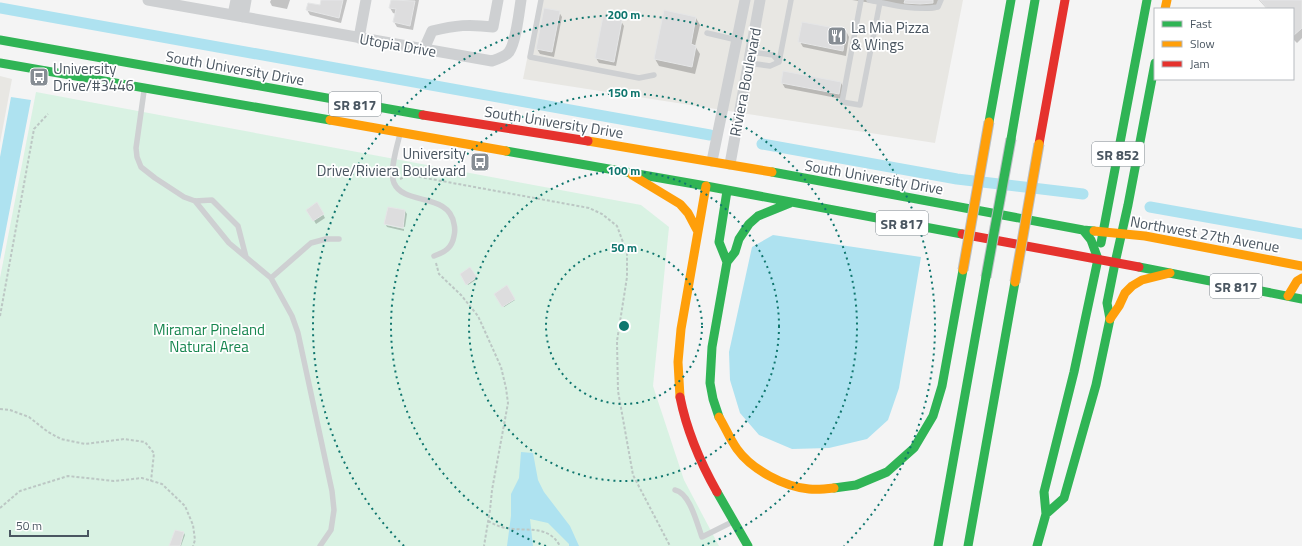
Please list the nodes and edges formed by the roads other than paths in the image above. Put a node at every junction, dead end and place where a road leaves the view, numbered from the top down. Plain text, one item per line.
1 (148, 0) edge
2 (236, 0) edge
3 (246, 0) edge
4 (366, 0) edge
5 (498, 0) edge
6 (521, 0) edge
7 (541, 0) edge
8 (745, 0) edge
9 (760, 0) edge
10 (791, 0) edge
11 (861, 0) edge
12 (869, 0) edge
13 (941, 0) edge
14 (1011, 0) edge
15 (1035, 0) edge
16 (1065, 0) edge
17 (1147, 0) edge
18 (880, 2) junction
19 (238, 16) junction
20 (707, 33) dead end
21 (359, 38) junction
22 (0, 40) edge
23 (737, 40) junction
24 (424, 49) junction
25 (750, 57) junction
26 (779, 62) junction
27 (0, 63) edge
28 (1154, 68) edge
29 (654, 74) dead end
30 (144, 89) junction
31 (400, 134) junction
32 (712, 161) junction
33 (729, 168) junction
34 (632, 174) junction
35 (707, 180) junction
36 (728, 187) junction
37 (195, 201) junction
38 (790, 203) junction
39 (697, 230) junction
40 (1083, 230) junction
41 (1103, 232) junction
42 (1122, 233) junction
43 (340, 239) dead end
44 (434, 256) road end
45 (246, 257) junction
46 (1098, 259) junction
47 (727, 262) junction
48 (1115, 263) junction
49 (1302, 266) edge
50 (1170, 272) junction
51 (271, 278) junction
52 (1302, 278) edge
53 (1288, 296) junction
54 (1302, 299) edge
55 (1110, 319) junction
56 (675, 490) dead end
57 (1046, 514) junction
58 (734, 521) junction
59 (320, 546) edge
60 (748, 546) edge
61 (938, 546) edge
62 (968, 546) edge
63 (1037, 546) edge

1 - 19 street, Utopia Drive
2 - 19 street
3 - 19 street
4 - 21 street
5 - 24 street
6 - 24 street, Utopia Drive
7 - 29 lane
8 - 23 street, Riviera Boulevard
9 - 25 street, Riviera Boulevard
10 - 26 lane
11 - 18 lane
12 - 18 lane
13 - 18 lane
14 - 47 main road, bridge
15 - 61 main road, bridge
16 - 62 main road, bridge
17 - 41 main road, SR 852
19 - 21 street, Utopia Drive
20 - 23 lane
21 - 24 street, Utopia Drive
22 - 32 main road, South University Drive / SR 817
23 - 32 street, Riviera Boulevard
25 - 26 lane
25 - 26 lane
25 - 33 street, Riviera Boulevard
27 - 30 main road, SR 817
28 - 42 main road, SR 852
30 - 31 main road, SR 817
30 - 37 lane
31 - 34 main road, SR 817
31 - 44 lane
32 - 33 main road, South University Drive / SR 817
32 - 35 main road
33 - 40 main road, South University Drive / SR 817
34 - 35 main road, SR 817
34 - 39 main road
35 - 36 main road, SR 817
35 - 39 main road
36 - 38 main road, SR 817
36 - 47 main road
37 - 45 lane
37 - 45 lane
38 - 46 main road, SR 817
38 - 47 main road
39 - 58 main road
40 - 41 main road, South University Drive / SR 817
40 - 46 main road
41 - 42 main road, Northwest 27th Avenue / SR 817
41 - 46 main road, SR 852
42 - 48 main road, SR 852
42 - 49 main road, Northwest 27th Avenue / SR 817
43 - 51 lane
45 - 51 lane
46 - 48 main road, SR 817
46 - 57 main road
48 - 50 main road, SR 817
48 - 55 main road
50 - 53 main road, SR 817
50 - 55 main road
51 - 59 lane
52 - 53 main road
53 - 54 main road, SR 817
55 - 57 main road
56 - 58 lane
57 - 63 main road
58 - 60 main road

